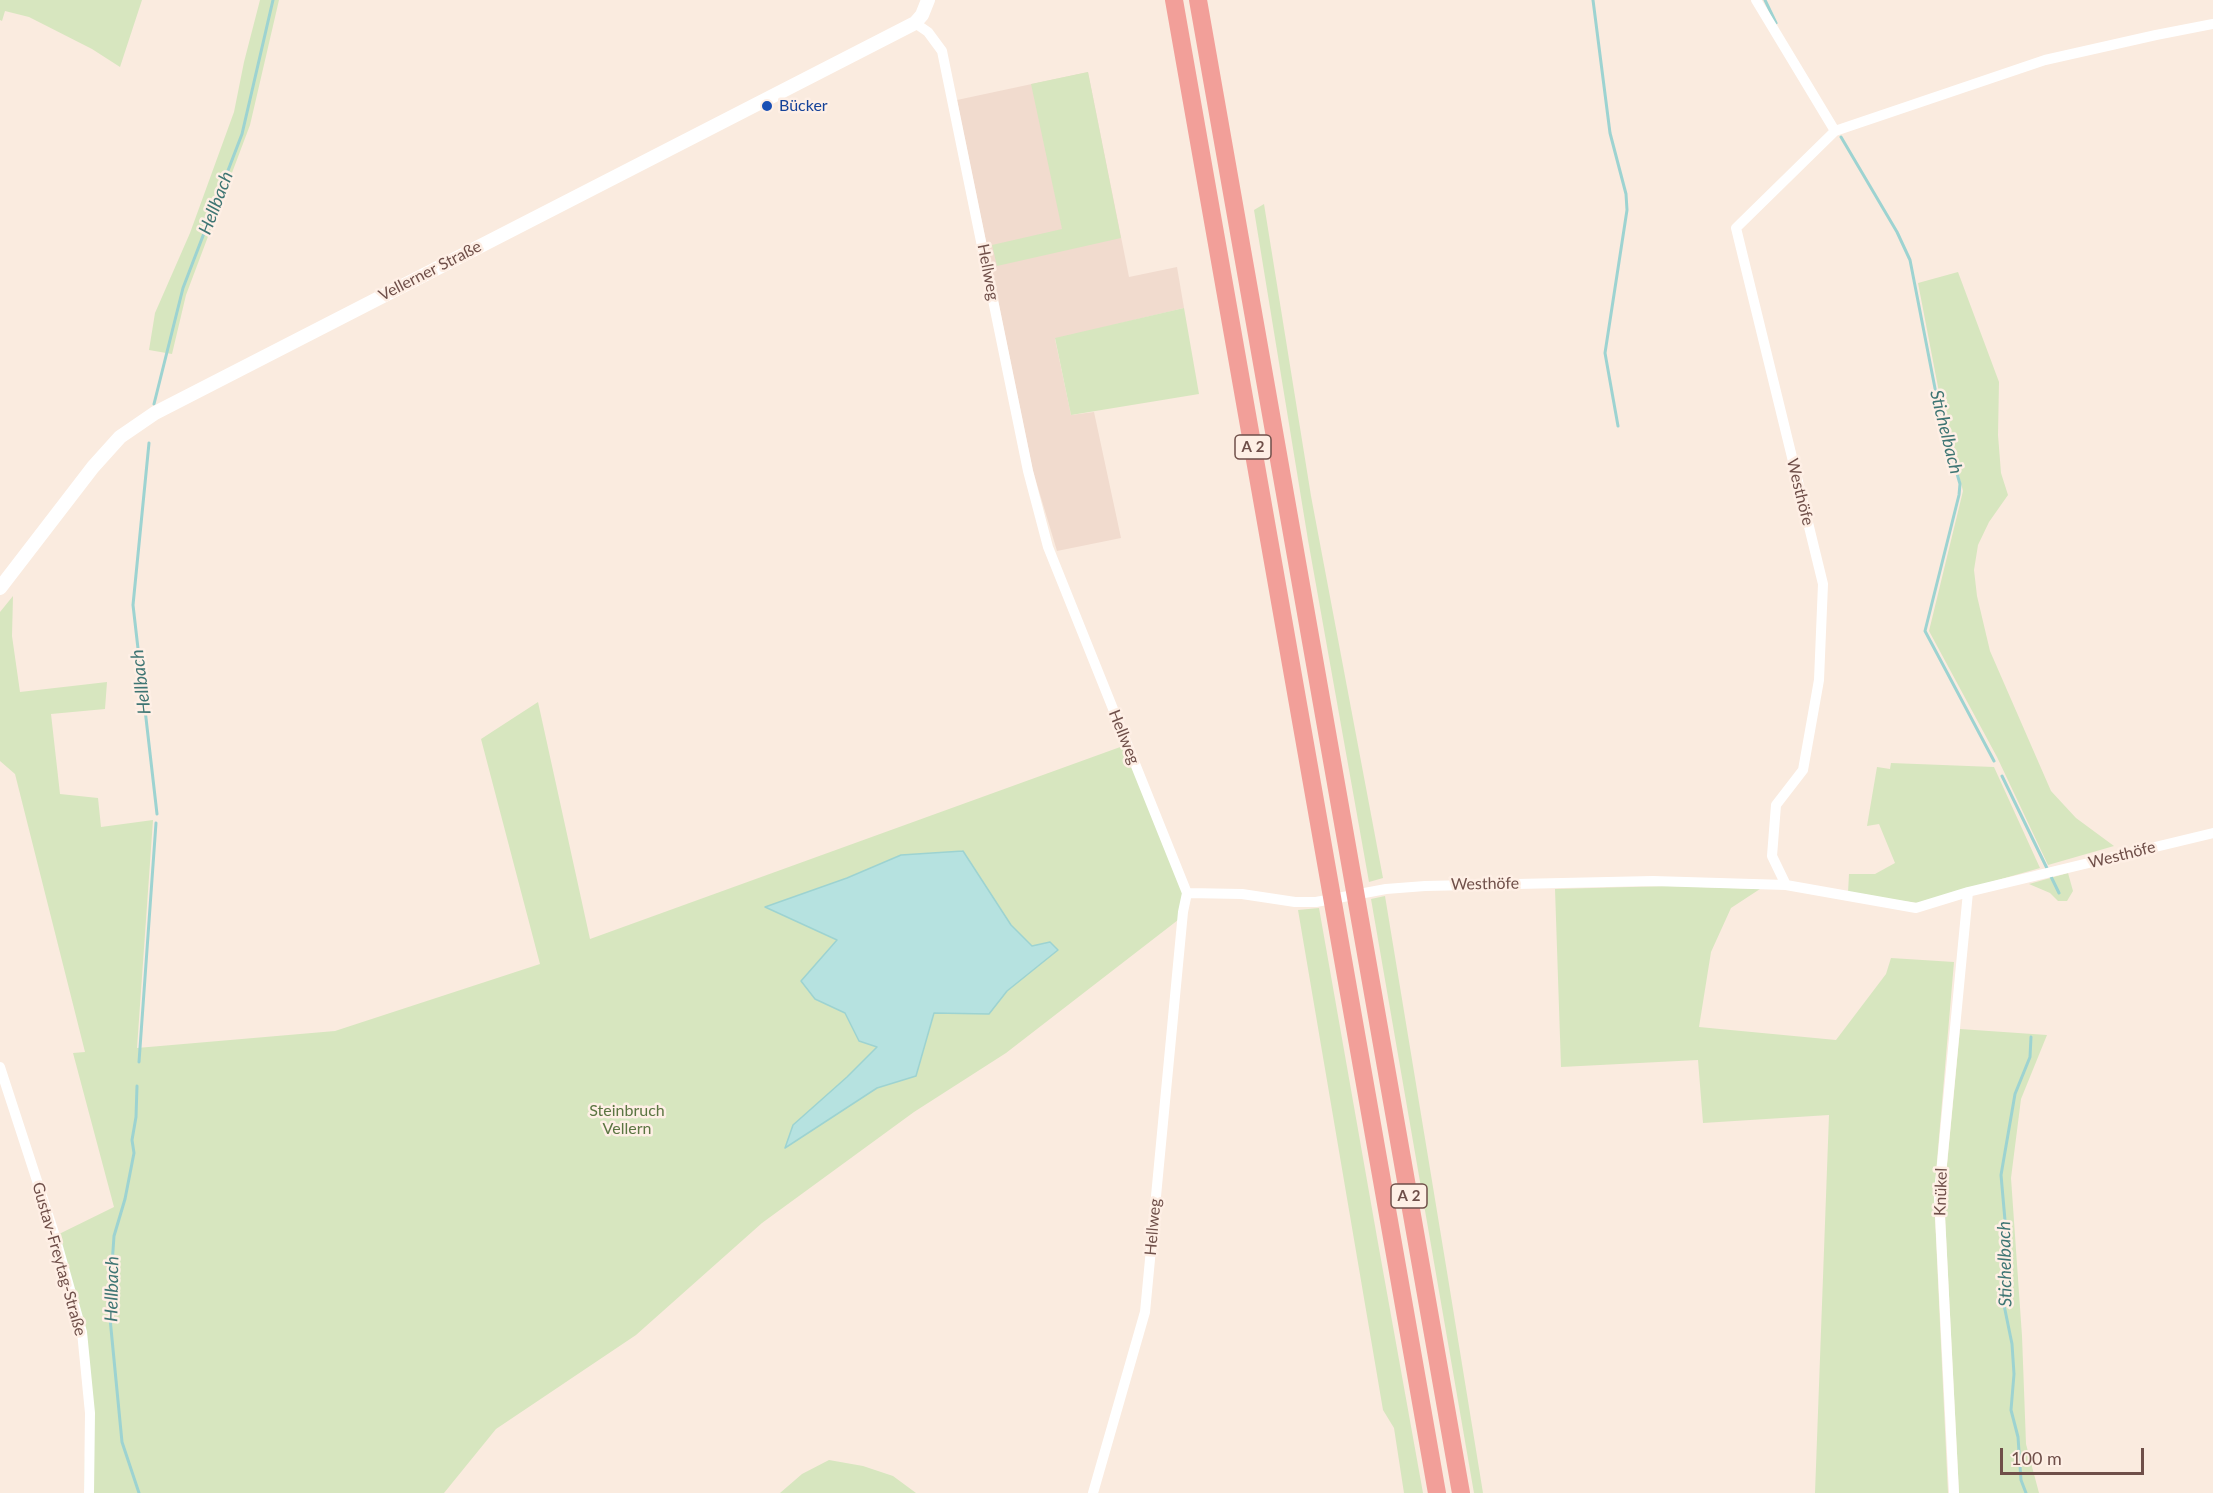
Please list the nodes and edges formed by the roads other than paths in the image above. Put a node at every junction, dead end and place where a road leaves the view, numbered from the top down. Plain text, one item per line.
1 (928, 0) edge
2 (1174, 0) edge
3 (1198, 0) edge
4 (1756, 0) edge
5 (915, 22) junction
6 (2213, 24) edge
7 (1835, 131) junction
8 (0, 588) edge
9 (2213, 833) edge
10 (1786, 885) junction
11 (1968, 892) junction
12 (1187, 893) junction
13 (0, 1067) edge
14 (89, 1493) edge
15 (1093, 1493) edge
16 (1437, 1493) edge
17 (1461, 1493) edge
18 (1954, 1493) edge

1 - 5 main road
2 - 16 highway, A 2
3 - 17 highway, A 2
4 - 7 street
5 - 8 main road, Vellerner Straße
5 - 12 street, Hellweg
6 - 7 street
7 - 10 street, Westhöfe
9 - 11 street, Westhöfe
10 - 11 street, Westhöfe
10 - 12 street, Westhöfe
11 - 18 street, Knükel
12 - 15 street, Hellweg
13 - 14 street, Gustav-Freytag-Straße

